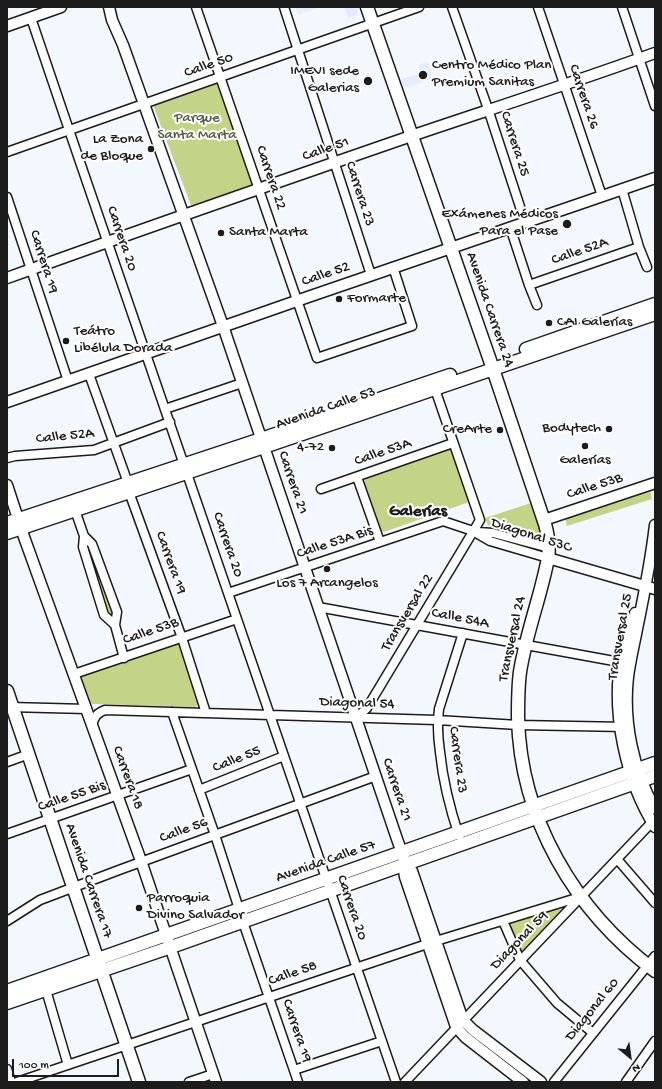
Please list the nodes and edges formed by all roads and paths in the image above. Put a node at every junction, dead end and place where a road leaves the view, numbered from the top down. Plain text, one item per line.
1 (61, 7) edge
2 (109, 7) edge
3 (116, 7) edge
4 (196, 7) edge
5 (284, 7) edge
6 (367, 7) edge
7 (419, 7) edge
8 (452, 7) edge
9 (538, 7) edge
10 (622, 7) edge
11 (31, 18) junction
12 (372, 23) junction
13 (7, 26) edge
14 (123, 45) junction
15 (298, 50) junction
16 (655, 53) edge
17 (640, 59) junction
18 (220, 77) junction
19 (564, 85) junction
20 (144, 104) junction
21 (655, 106) edge
22 (488, 111) junction
23 (69, 130) junction
24 (412, 136) junction
25 (7, 152) edge
26 (335, 163) junction
27 (655, 178) edge
28 (259, 189) junction
29 (622, 189) junction
30 (602, 196) junction
31 (7, 197) edge
32 (184, 215) junction
33 (525, 222) junction
34 (510, 227) junction
35 (107, 242) junction
36 (640, 247) junction
37 (450, 248) junction
38 (393, 267) junction
39 (647, 267) dead end
40 (31, 269) junction
41 (371, 275) junction
42 (7, 278) edge
43 (529, 285) junction
44 (297, 301) junction
45 (655, 304) edge
46 (537, 305) dead end
47 (655, 314) edge
48 (223, 326) junction
49 (146, 353) junction
50 (492, 365) junction
51 (89, 374) junction
52 (68, 381) junction
53 (242, 383) junction
54 (435, 389) junction
55 (7, 402) edge
56 (165, 409) junction
57 (170, 422) junction
58 (113, 442) junction
59 (263, 443) junction
60 (453, 443) junction
61 (7, 458) edge
62 (185, 469) junction
63 (357, 477) junction
64 (7, 485) edge
65 (654, 485) edge
66 (129, 487) junction
67 (321, 489) dead end
68 (75, 510) junction
69 (544, 520) junction
70 (15, 523) edge
71 (655, 525) edge
72 (473, 531) junction
73 (7, 533) edge
74 (84, 536) junction
75 (654, 540) edge
76 (380, 542) junction
77 (549, 553) junction
78 (305, 567) junction
79 (650, 588) edge
80 (228, 593) junction
81 (318, 607) junction
82 (237, 619) junction
83 (115, 625) junction
84 (417, 625) junction
85 (463, 633) junction
86 (182, 638) junction
87 (525, 645) junction
88 (124, 658) junction
89 (625, 663) junction
90 (74, 674) junction
91 (7, 691) edge
92 (10, 707) edge
93 (86, 709) junction
94 (172, 712) junction
95 (206, 713) junction
96 (269, 715) junction
97 (356, 718) junction
98 (437, 720) junction
99 (92, 725) junction
100 (518, 725) junction
101 (625, 727) junction
102 (28, 754) junction
103 (284, 756) junction
104 (7, 762) edge
105 (655, 763) edge
106 (192, 769) junction
107 (634, 770) junction
108 (376, 776) junction
109 (655, 776) edge
110 (638, 783) junction
111 (200, 790) junction
112 (118, 795) junction
113 (300, 803) junction
114 (534, 806) junction
115 (655, 809) edge
116 (538, 818) junction
117 (51, 819) junction
118 (654, 822) edge
119 (458, 832) junction
120 (7, 834) edge
121 (215, 835) junction
122 (462, 845) junction
123 (402, 852) junction
124 (617, 859) junction
125 (142, 861) junction
126 (406, 864) junction
127 (326, 879) junction
128 (74, 888) junction
129 (330, 891) junction
130 (580, 897) junction
131 (655, 903) edge
132 (239, 909) junction
133 (7, 921) edge
134 (503, 921) junction
135 (243, 922) junction
136 (167, 934) junction
137 (432, 942) junction
138 (171, 947) junction
139 (98, 959) junction
140 (520, 960) junction
141 (652, 965) edge
142 (357, 968) junction
143 (102, 971) junction
144 (46, 990) junction
145 (7, 991) edge
146 (269, 997) junction
147 (7, 1003) edge
148 (196, 1022) junction
149 (460, 1024) junction
150 (593, 1034) junction
151 (655, 1041) edge
152 (382, 1042) junction
153 (126, 1045) junction
154 (68, 1065) junction
155 (7, 1069) edge
156 (294, 1070) junction
157 (215, 1078) edge
158 (30, 1080) edge
159 (11, 1082) edge
160 (16, 1082) edge
161 (139, 1082) edge
162 (189, 1082) edge
163 (298, 1082) edge
164 (396, 1082) edge
165 (405, 1082) edge
166 (523, 1082) edge
167 (541, 1082) edge
168 (554, 1082) edge
169 (626, 1082) edge

1 - 11 street
2 - 14 street
3 - 14 street
4 - 18 street, Carrera 22
5 - 15 street, Carrera 23
6 - 12 main road, Avenida Carrera 24
7 - 12 street, Calle 50
8 - 22 street, Carrera 25
9 - 19 street, Carrera 26
10 - 17 street
11 - 13 street
11 - 23 street, Carrera 20
12 - 15 street, Calle 50
12 - 24 main road, Avenida Carrera 24
14 - 20 street, Carrera 21
15 - 18 street, Calle 50
15 - 26 street, Carrera 23
16 - 17 street, Calle 51
17 - 19 street, Calle 51
17 - 21 street
18 - 20 street, Calle 50
18 - 28 street, Carrera 22
19 - 22 street, Calle 51
19 - 30 street, Carrera 26
20 - 23 street, Calle 50
20 - 32 street, Carrera 21
22 - 24 street, Calle 51
22 - 33 street, Carrera 25
23 - 25 street, Calle 50
23 - 35 street, Carrera 20
24 - 26 street, Calle 51
24 - 37 main road, Avenida Carrera 24
26 - 28 street, Calle 51
26 - 41 street, Carrera 23
27 - 29 street, Calle 52
28 - 32 street, Calle 51
28 - 44 street, Carrera 22
29 - 30 street, Calle 52
29 - 36 street
30 - 33 street, Calle 52
31 - 40 street, Carrera 19
32 - 35 street, Calle 51
32 - 48 street, Carrera 21
33 - 34 street, Calle 52
34 - 37 street, Calle 52
34 - 43 street
35 - 40 street, Calle 51
35 - 49 street, Carrera 20
36 - 39 street
36 - 43 street, Calle 52A
37 - 38 street, Calle 52
37 - 50 main road, Avenida Carrera 24
38 - 41 street, Calle 52
38 - 44 street, Carrera 22
40 - 42 street, Calle 51
40 - 52 street, Carrera 19
41 - 44 street, Calle 52
43 - 46 street
44 - 48 street, Calle 52
45 - 50 main road, Avenida Calle 53
47 - 50 main road, Avenida Calle 53
48 - 49 street, Calle 52
48 - 53 street, Carrera 21
49 - 51 street, Calle 52
49 - 56 street, Carrera 20
50 - 54 main road, Avenida Calle 53
50 - 59 main road, Avenida Calle 53
50 - 69 main road, Avenida Carrera 24
51 - 52 street, Calle 52
51 - 58 street, Carrera 19
52 - 55 street, Calle 52
53 - 56 street
53 - 59 street, Carrera 21
54 - 59 main road, Avenida Calle 53
54 - 60 street
56 - 57 street, Carrera 20
57 - 58 street, Calle 52A
57 - 62 street, Carrera 20
58 - 61 street, Calle 52A
58 - 66 street, Carrera 19
59 - 62 main road, Avenida Calle 53
59 - 78 street, Carrera 21
60 - 63 street, Calle 53A
60 - 72 street, Transversal 22
62 - 66 main road, Avenida Calle 53
62 - 80 street, Carrera 20
63 - 67 street, Calle 53A
63 - 76 street
64 - 70 street, Carrera 18
65 - 69 street, Calle 53B
66 - 68 main road, Avenida Calle 53
66 - 70 main road, Avenida Calle 53
66 - 86 street, Carrera 19
68 - 70 main road, Avenida Calle 53
68 - 74 street
69 - 77 main road, Avenida Carrera 24
70 - 73 main road, Avenida Calle 53
70 - 90 street, Carrera 18
71 - 75 street, Transversal 25
72 - 76 street, Calle 53A Bis
72 - 77 street, Diagonal 53C
72 - 84 street, Transversal 22
74 - 83 street
74 - 83 street
75 - 79 street, Transversal 25
76 - 78 street, Calle 53A Bis
77 - 79 street, Diagonal 53C
77 - 87 main road, Transversal 24
78 - 80 street, Calle 53A Bis
78 - 81 street, Carrera 21
79 - 89 street, Transversal 25
80 - 82 street, Carrera 20
81 - 84 street, Calle 54A
81 - 97 street, Carrera 21
82 - 86 street, Calle 53B
82 - 96 street, Carrera 20
83 - 88 street
84 - 85 street, Calle 54A
84 - 97 street, Transversal 22
85 - 87 street, Calle 54A
85 - 98 street, Carrera 23
86 - 88 street, Calle 53B
86 - 95 street, Carrera 19
87 - 89 street, Calle 54A
87 - 100 main road, Transversal 24
88 - 90 street, Calle 53B
89 - 101 street, Transversal 25
90 - 93 street, Carrera 18
91 - 92 main road, Avenida Carrera 17
92 - 93 street
92 - 102 main road, Avenida Carrera 17
93 - 99 street, Carrera 18
94 - 95 street, Diagonal 54
94 - 99 street, Diagonal 54
94 - 106 street
95 - 96 street, Diagonal 54
96 - 97 street, Diagonal 54
96 - 103 street, Carrera 20
97 - 98 street, Diagonal 54
97 - 108 street, Carrera 21
98 - 100 street, Diagonal 54
98 - 119 street, Carrera 23
99 - 112 street, Carrera 18
100 - 101 street, Diagonal 54
100 - 114 main road, Transversal 24
101 - 107 street, Transversal 25
102 - 104 street
102 - 117 main road, Avenida Carrera 17
103 - 111 street, Calle 55
103 - 113 street, Carrera 20
105 - 107 main road, Avenida Calle 57
106 - 111 street
106 - 112 street, Calle 55 Bis
107 - 110 street, Transversal 25
107 - 114 main road, Avenida Calle 57
108 - 113 street, Calle 56
108 - 123 street, Carrera 21
109 - 110 main road, Avenida Calle 57
110 - 115 street, Transversal 25
110 - 116 main road, Avenida Calle 57
110 - 118 street, Transversal 25
111 - 121 street
112 - 117 street, Calle 55 Bis
112 - 125 street, Carrera 18
113 - 121 street, Calle 56
113 - 127 street, Carrera 20
114 - 116 main road, Transversal 24
114 - 119 main road, Avenida Calle 57
116 - 122 main road, Avenida Calle 57
116 - 130 main road, Transversal 24
117 - 120 street, Calle 55 Bis
117 - 128 main road, Avenida Carrera 17
118 - 124 street, Diagonal 59
119 - 122 street, Carrera 23
119 - 123 main road, Avenida Calle 57
121 - 125 street, Calle 56
121 - 132 street
122 - 126 main road, Avenida Calle 57
123 - 126 street, Carrera 21
123 - 127 main road, Avenida Calle 57
124 - 130 street, Diagonal 59
124 - 131 street
125 - 128 street, Calle 56
125 - 136 street, Carrera 18
126 - 129 main road, Avenida Calle 57
126 - 137 street, Carrera 21
127 - 129 street, Carrera 20
127 - 132 main road, Avenida Calle 57
128 - 133 street, Calle 56
128 - 139 main road, Avenida Carrera 17
129 - 135 main road, Avenida Calle 57
129 - 142 street, Carrera 20
130 - 134 street, Calle 58
130 - 140 street, Diagonal 59
130 - 141 main road, Transversal 24
132 - 136 main road, Avenida Calle 57
134 - 137 street, Calle 58
134 - 140 street
135 - 138 main road, Avenida Calle 57
135 - 146 street, Carrera 19
136 - 138 street, Carrera 18
136 - 139 main road, Avenida Calle 57
137 - 142 street, Calle 58
137 - 149 street, Carrera 21
138 - 143 main road, Avenida Calle 57
138 - 148 street, Carrera 18
139 - 143 main road, Avenida Carrera 17
139 - 145 main road, Avenida Calle 57
140 - 149 street, Diagonal 59
140 - 150 street
141 - 150 street, Diagonal 60
142 - 146 street, Calle 58
142 - 152 street, Carrera 20
143 - 144 main road, Avenida Calle 57
143 - 153 main road, Avenida Carrera 17
144 - 147 main road, Avenida Calle 57
144 - 154 street
146 - 148 street, Calle 58
146 - 156 street, Carrera 19
148 - 153 street, Calle 58
148 - 157 street, Carrera 18
149 - 165 street, Diagonal 59
149 - 166 street
149 - 167 street
150 - 168 street, Diagonal 60
151 - 169 street
152 - 156 street
152 - 164 street, Carrera 20
153 - 154 street, Calle 58
153 - 161 main road, Avenida Carrera 17
154 - 158 street, Calle 58
155 - 159 street
156 - 163 street, Carrera 19
157 - 162 street
158 - 160 street, Calle 58

